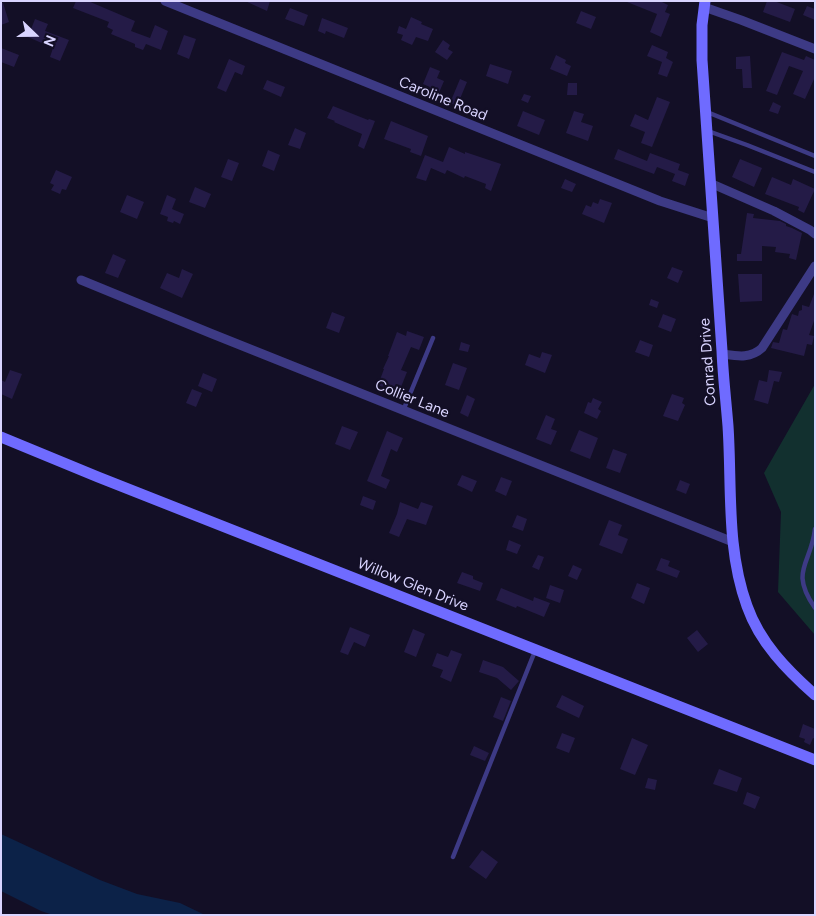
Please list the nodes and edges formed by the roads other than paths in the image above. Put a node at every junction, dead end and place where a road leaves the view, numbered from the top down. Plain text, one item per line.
1 (164, 1) edge
2 (704, 4) edge
3 (815, 49) edge
4 (705, 112) junction
5 (707, 131) junction
6 (815, 156) edge
7 (815, 172) edge
8 (710, 183) junction
9 (713, 218) junction
10 (815, 234) edge
11 (815, 266) edge
12 (81, 280) dead end
13 (433, 338) dead end
14 (722, 354) junction
15 (403, 411) junction
16 (1, 437) edge
17 (815, 529) edge
18 (733, 542) junction
19 (815, 608) edge
20 (536, 650) junction
21 (815, 695) edge
22 (815, 760) edge
23 (453, 857) dead end

1 - 9 street, Caroline Road
2 - 3 street
2 - 4 main road, Conrad Drive
4 - 5 main road, Conrad Drive
4 - 6 lane
5 - 7 lane
5 - 8 main road, Conrad Drive
8 - 9 main road, Conrad Drive
8 - 10 street
9 - 14 main road, Conrad Drive
11 - 14 street
12 - 15 street, Collier Lane
13 - 15 lane
14 - 18 main road, Conrad Drive
15 - 18 street, Collier Lane
16 - 20 main road, Willow Glen Drive
17 - 19 lane
18 - 21 main road, Conrad Drive
20 - 22 main road, Willow Glen Drive
20 - 23 lane

